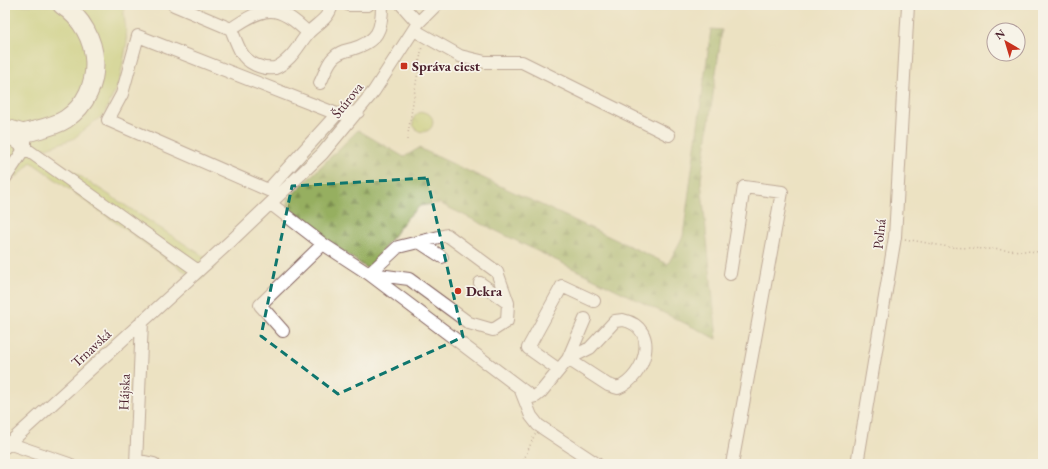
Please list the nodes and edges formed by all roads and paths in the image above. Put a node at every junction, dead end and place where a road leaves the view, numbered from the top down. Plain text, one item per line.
1 (62, 5) edge
2 (83, 5) edge
3 (174, 5) edge
4 (332, 5) edge
5 (349, 5) edge
6 (368, 5) edge
7 (382, 5) edge
8 (402, 5) edge
9 (411, 5) edge
10 (436, 5) edge
11 (908, 5) edge
12 (420, 26) junction
13 (231, 29) junction
14 (308, 33) junction
15 (320, 83) dead end
16 (358, 112) junction
17 (337, 114) junction
18 (5, 127) edge
19 (5, 134) edge
20 (669, 135) dead end
21 (407, 140) dead end
22 (25, 141) junction
23 (5, 178) edge
24 (271, 204) junction
25 (895, 238) junction
26 (419, 242) junction
27 (323, 244) junction
28 (1043, 252) edge
29 (442, 257) dead end
30 (198, 271) junction
31 (369, 274) junction
32 (730, 274) dead end
33 (480, 283) dead end
34 (594, 301) dead end
35 (508, 302) junction
36 (585, 319) dead end
37 (142, 321) junction
38 (283, 331) dead end
39 (568, 359) junction
40 (559, 370) junction
41 (520, 388) junction
42 (538, 425) junction
43 (6, 445) edge
44 (136, 462) edge
45 (69, 464) edge
46 (154, 464) edge
47 (522, 464) edge
48 (597, 464) edge
49 (732, 464) edge
50 (857, 464) edge

1 - 22 highway
2 - 22 highway
3 - 13 street
4 - 14 street
5 - 6 street
7 - 15 street
8 - 12 street
9 - 12 street
10 - 12 street, Štúrova
11 - 25 street, Poľná
12 - 16 street, Štúrova
12 - 20 street
12 - 21 path
13 - 14 street
13 - 14 street
16 - 17 street
16 - 24 street, Štúrova
17 - 17 street
18 - 22 main road
19 - 22 street
22 - 23 street
22 - 30 street
24 - 27 street
24 - 30 street, Štúrova
25 - 28 path
25 - 50 street, Poľná
26 - 29 street
26 - 31 street
26 - 35 street
27 - 31 street
27 - 38 street
30 - 37 street, Trnavská
31 - 35 street
31 - 41 street
32 - 49 street
33 - 35 street
34 - 40 street
36 - 39 street
37 - 43 street, Trnavská
37 - 44 street, Hájska
39 - 39 street
39 - 40 street
40 - 41 street
41 - 42 street
42 - 47 path
42 - 48 street
43 - 45 street
44 - 46 street

